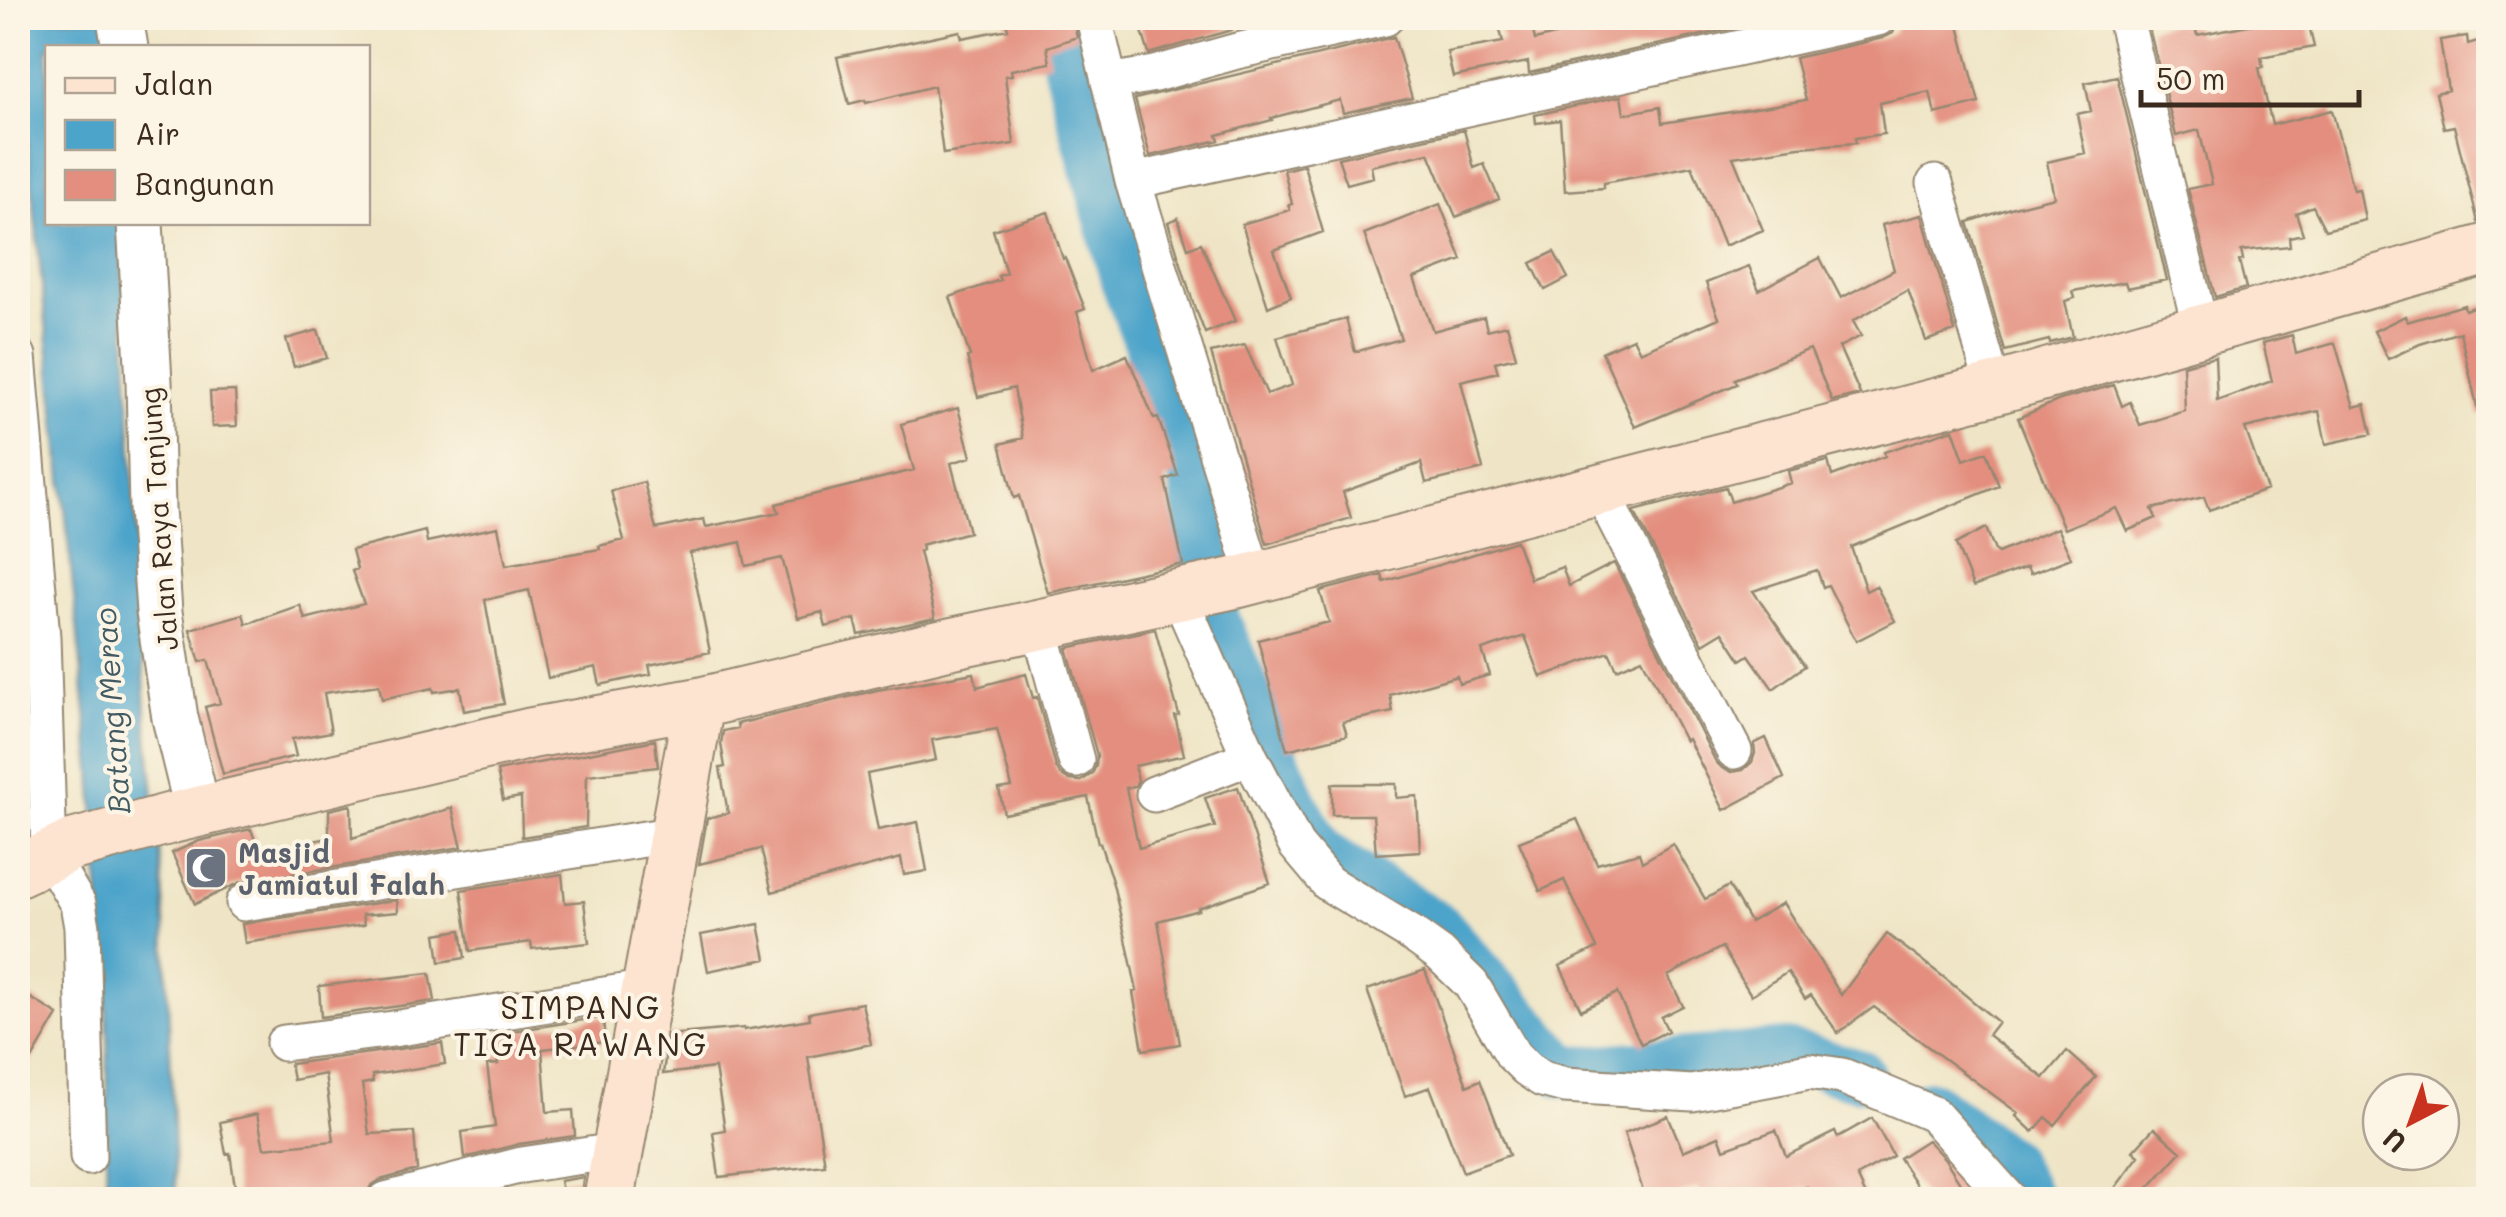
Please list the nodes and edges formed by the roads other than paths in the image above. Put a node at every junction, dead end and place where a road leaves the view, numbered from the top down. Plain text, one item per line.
1 (120, 18) edge
2 (1094, 18) edge
3 (1384, 18) edge
4 (1878, 18) edge
5 (2125, 18) edge
6 (124, 45) edge
7 (1109, 82) junction
8 (1133, 182) junction
9 (1935, 183) dead end
10 (140, 225) edge
11 (2488, 249) edge
12 (2201, 330) junction
13 (18, 356) edge
14 (1994, 389) junction
15 (1600, 490) junction
16 (1217, 587) junction
17 (1039, 625) junction
18 (699, 703) junction
19 (1734, 751) dead end
20 (1250, 757) junction
21 (1076, 760) dead end
22 (1154, 794) dead end
23 (185, 815) junction
24 (676, 834) junction
25 (46, 857) edge
26 (244, 903) dead end
27 (648, 988) junction
28 (284, 1043) dead end
29 (616, 1151) junction
30 (88, 1157) dead end
31 (386, 1200) edge
32 (609, 1200) edge
33 (2010, 1200) edge

1 - 6 street
2 - 7 street
3 - 7 street
4 - 8 street
5 - 12 street
7 - 8 street
8 - 16 street
9 - 14 street
10 - 23 street, Jalan Raya Tanjung
11 - 12 main road
12 - 14 main road
13 - 25 street
14 - 15 main road
15 - 16 main road
15 - 19 street
16 - 17 main road
16 - 20 street
17 - 18 main road
17 - 21 street
18 - 23 main road
18 - 24 main road
20 - 22 street
20 - 33 street
23 - 25 main road
24 - 26 street
24 - 27 main road
25 - 30 street
27 - 28 street
27 - 29 main road
29 - 31 street
29 - 32 main road

